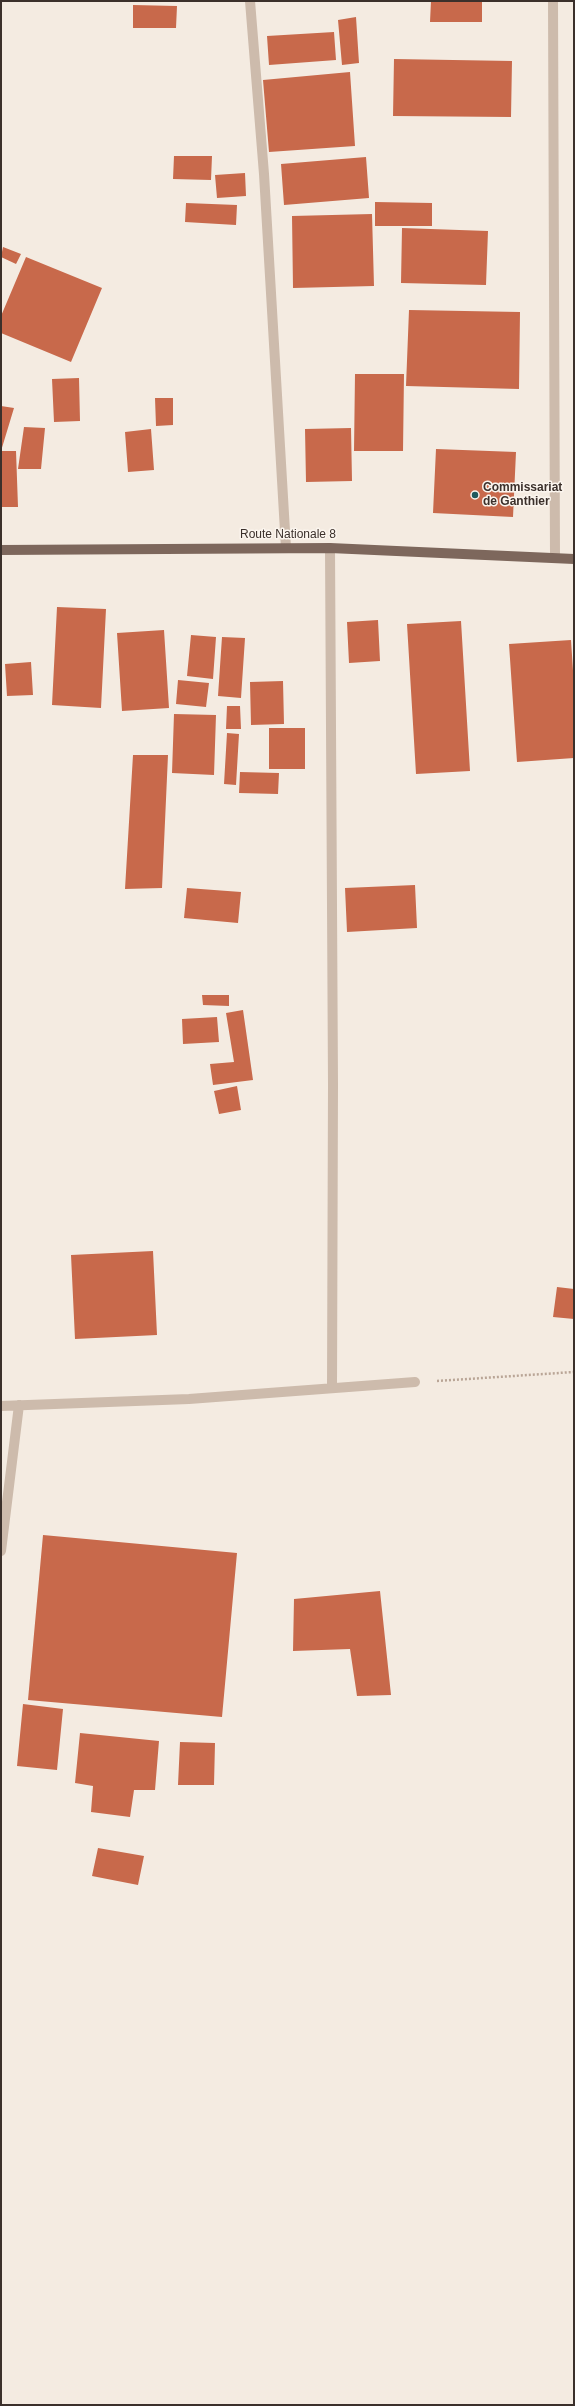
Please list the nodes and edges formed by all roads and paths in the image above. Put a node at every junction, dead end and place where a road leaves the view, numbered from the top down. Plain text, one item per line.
1 (250, 1) edge
2 (553, 1) edge
3 (286, 548) junction
4 (330, 548) junction
5 (1, 550) edge
6 (555, 558) junction
7 (574, 559) edge
8 (574, 1372) edge
9 (415, 1382) joint
10 (332, 1388) junction
11 (19, 1405) junction
12 (1, 1406) edge
13 (1, 1551) edge

1 - 3 street
2 - 6 street
3 - 4 main road, Route Nationale 8
3 - 5 main road, Route Nationale 8
4 - 6 main road, Route Nationale 8
4 - 10 street
6 - 7 main road, Route Nationale 8
8 - 9 path
9 - 10 street
10 - 11 street
11 - 12 street
11 - 13 street

